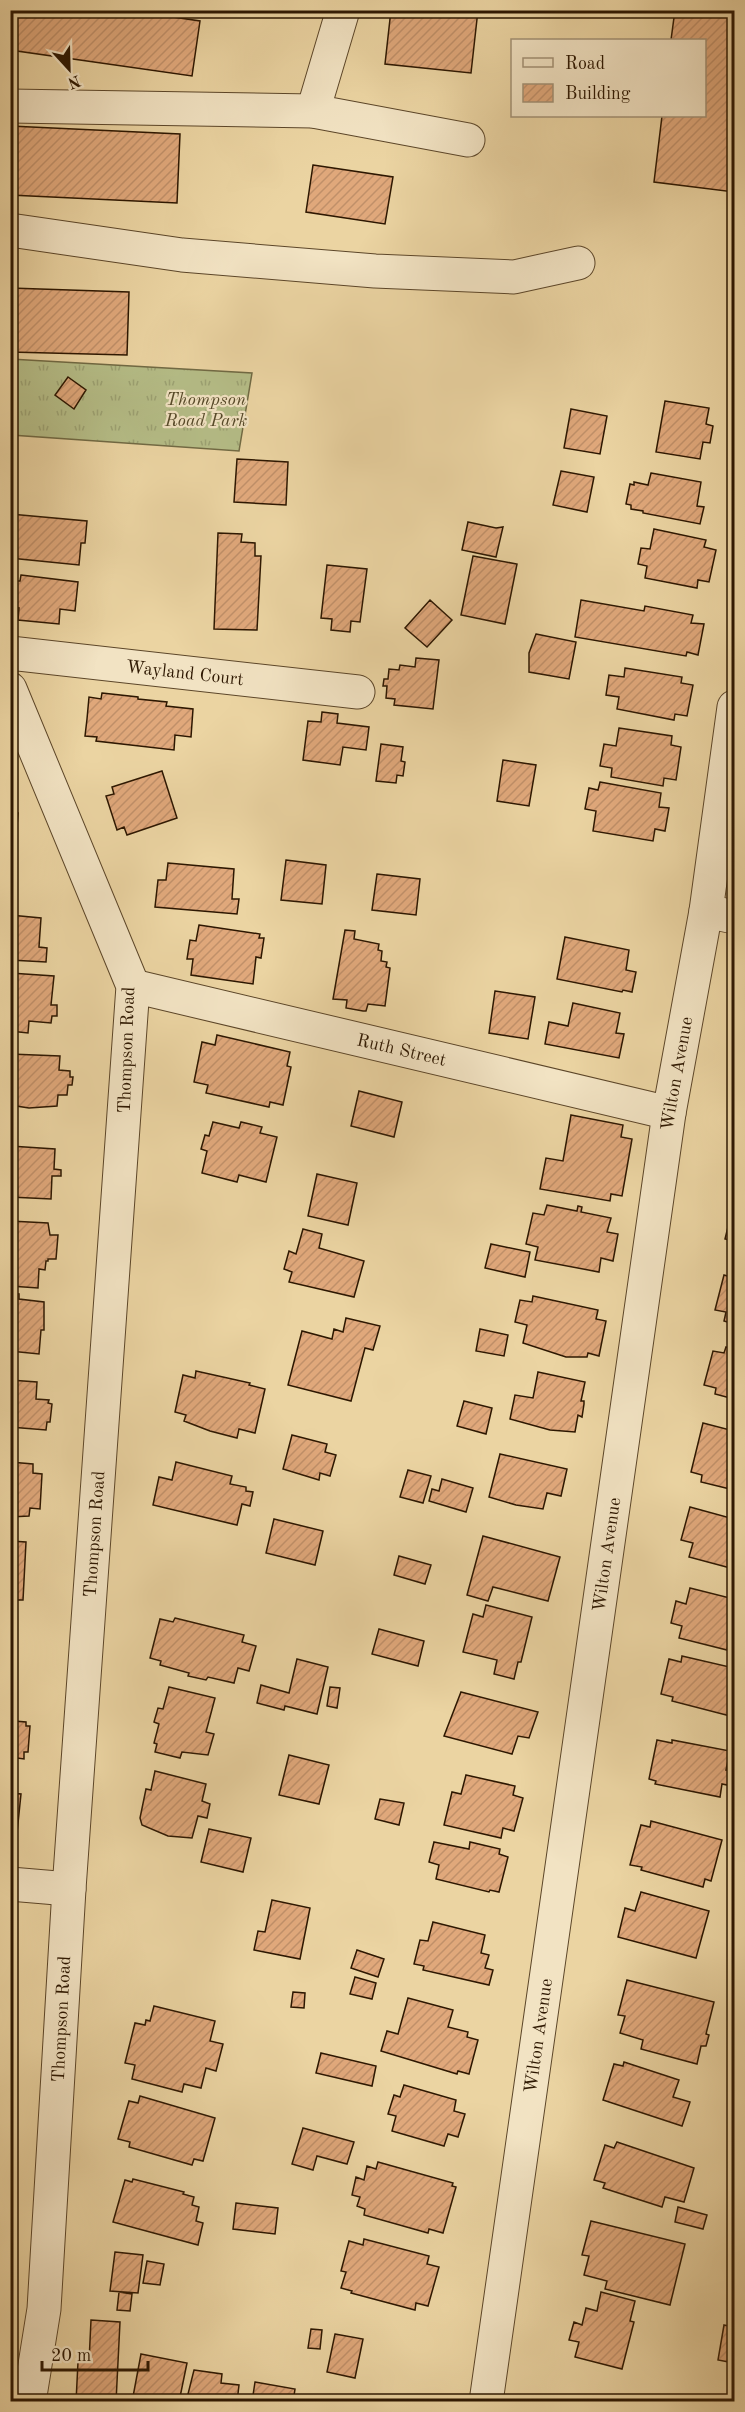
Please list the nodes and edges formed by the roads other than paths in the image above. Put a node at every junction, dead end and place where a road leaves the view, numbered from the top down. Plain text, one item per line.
1 (336, 12) edge
2 (10, 106) edge
3 (313, 111) junction
4 (468, 140) dead end
5 (10, 230) edge
6 (578, 263) dead end
7 (10, 653) edge
8 (10, 689) edge
9 (358, 692) dead end
10 (735, 707) edge
11 (720, 914) edge
12 (133, 986) junction
13 (669, 1113) junction
14 (10, 1884) edge
15 (69, 1889) junction
16 (29, 2402) edge
17 (486, 2402) edge

1 - 3 street
2 - 3 street
3 - 4 street
5 - 6 street
7 - 9 street, Wayland Court
8 - 12 street, Thompson Road
10 - 11 street, Wilton Avenue
11 - 13 street, Wilton Avenue
12 - 13 street, Ruth Street
12 - 15 street, Thompson Road
13 - 17 street, Wilton Avenue
14 - 15 street
15 - 16 street, Thompson Road

